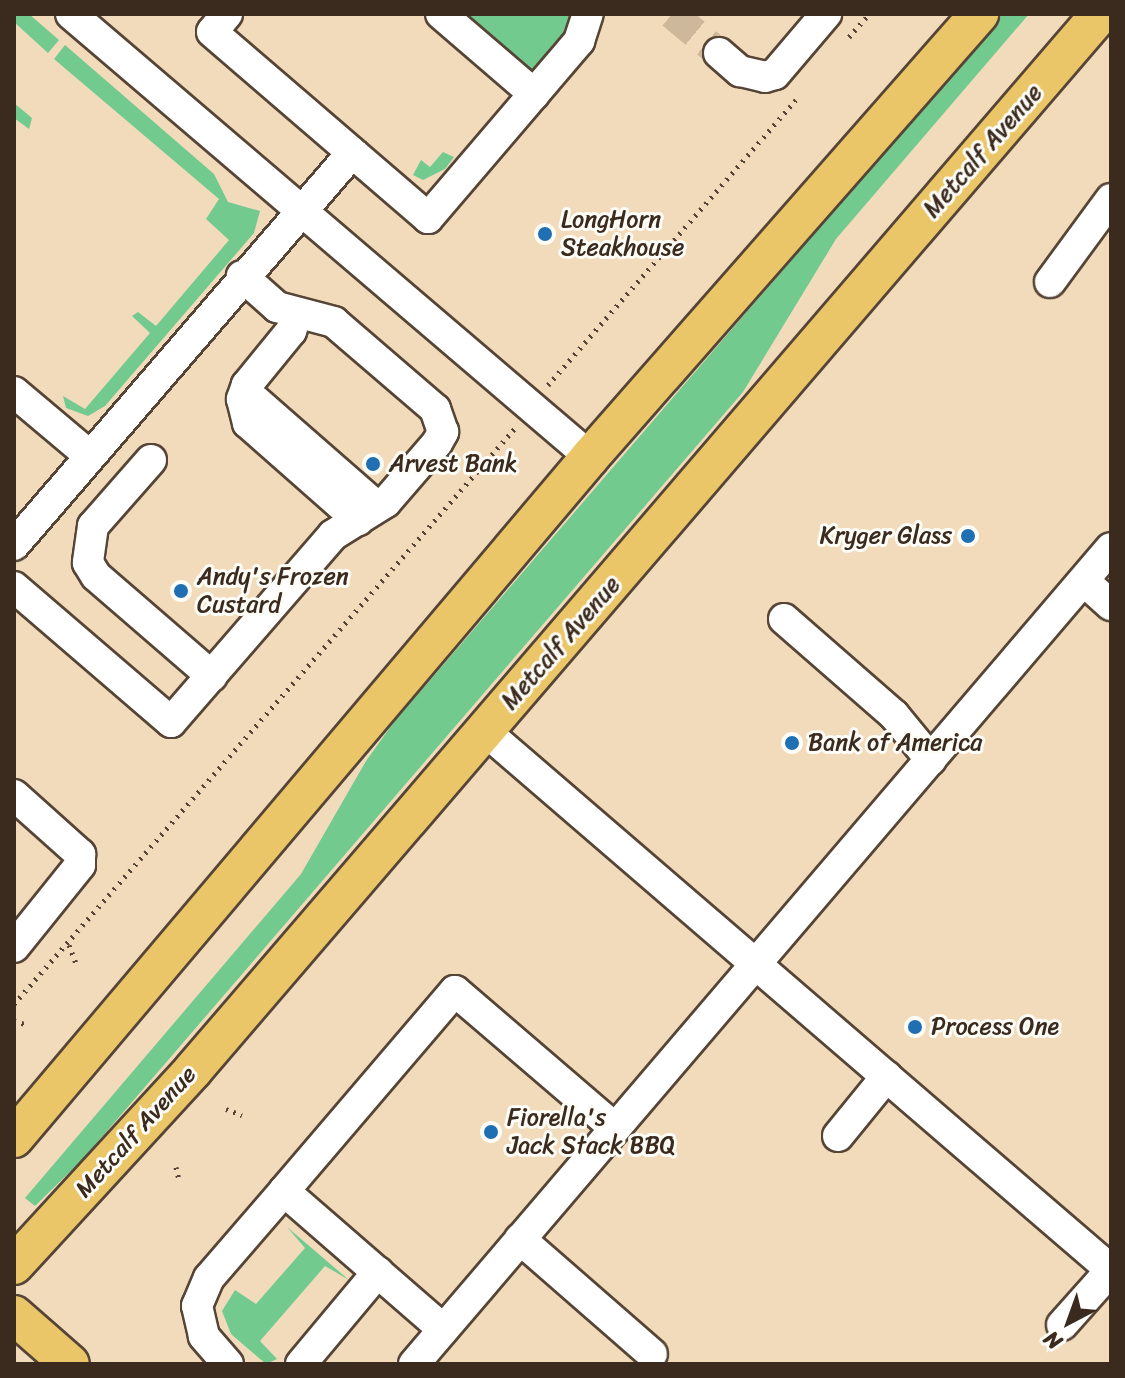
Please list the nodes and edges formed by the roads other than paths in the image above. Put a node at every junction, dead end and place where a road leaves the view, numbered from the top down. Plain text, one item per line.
1 (227, 14) edge
2 (441, 14) edge
3 (588, 14) edge
4 (804, 14) edge
5 (826, 14) edge
6 (979, 14) edge
7 (1100, 14) edge
8 (83, 18) edge
9 (534, 94) junction
10 (352, 153) junction
11 (1111, 199) edge
12 (299, 209) junction
13 (242, 276) junction
14 (1050, 282) dead end
15 (296, 316) junction
16 (14, 392) edge
17 (244, 392) junction
18 (90, 456) junction
19 (590, 457) junction
20 (151, 460) dead end
21 (359, 519) junction
22 (14, 545) edge
23 (1111, 548) edge
24 (1084, 581) junction
25 (14, 587) edge
26 (1111, 605) edge
27 (784, 619) dead end
28 (212, 676) junction
29 (485, 731) junction
30 (931, 760) junction
31 (14, 795) edge
32 (14, 947) edge
33 (756, 963) junction
34 (887, 1076) junction
35 (615, 1128) junction
36 (838, 1136) dead end
37 (14, 1138) edge
38 (284, 1191) junction
39 (520, 1239) junction
40 (14, 1265) edge
41 (1111, 1270) edge
42 (378, 1272) junction
43 (14, 1315) edge
44 (1062, 1325) dead end
45 (443, 1329) junction
46 (652, 1354) dead end
47 (70, 1364) edge
48 (228, 1364) edge
49 (301, 1364) edge
50 (414, 1364) edge

1 - 10 street
2 - 9 street
3 - 9 street
4 - 5 street
6 - 19 main road
7 - 29 main road, Metcalf Avenue
8 - 12 street
9 - 10 street
10 - 12 street
11 - 14 street
12 - 13 street
12 - 19 street
13 - 15 street
13 - 18 street
15 - 17 street
15 - 21 street
16 - 18 street
17 - 21 street
17 - 21 street
18 - 22 street
19 - 37 main road
20 - 28 street
21 - 28 street
23 - 24 street
24 - 26 street
24 - 30 street
25 - 28 street
27 - 30 street
29 - 33 street
29 - 40 main road, Metcalf Avenue
30 - 33 street
31 - 32 street
33 - 34 street
33 - 35 street
34 - 36 street
34 - 41 street
35 - 38 street
35 - 39 street
38 - 42 street
38 - 48 street
39 - 45 street
39 - 46 street
41 - 44 street
42 - 45 street
42 - 49 street
43 - 47 main road
45 - 50 street

